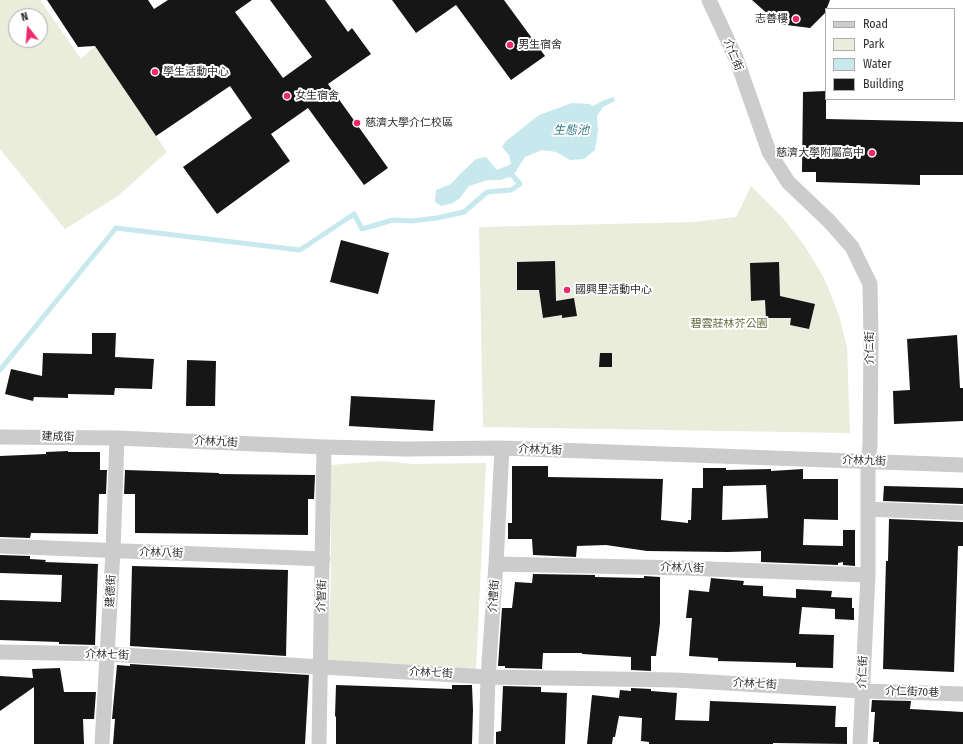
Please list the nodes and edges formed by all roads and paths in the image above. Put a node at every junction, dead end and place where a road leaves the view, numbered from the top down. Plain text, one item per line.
1 (709, 0) edge
2 (0, 437) edge
3 (117, 438) junction
4 (324, 447) junction
5 (502, 448) junction
6 (868, 461) junction
7 (963, 465) edge
8 (868, 509) junction
9 (963, 513) edge
10 (0, 546) edge
11 (113, 551) junction
12 (323, 559) junction
13 (496, 564) junction
14 (868, 575) junction
15 (0, 652) edge
16 (108, 654) junction
17 (320, 667) junction
18 (488, 677) junction
19 (862, 691) junction
20 (963, 694) edge
21 (102, 744) edge
22 (319, 744) edge
23 (486, 744) edge
24 (860, 744) edge

1 - 6 street, 介仁街
2 - 3 street, 建成街
3 - 4 street, 介林九街
3 - 11 street, 建德街
4 - 5 street, 介林九街
4 - 12 street, 介智街
5 - 6 street, 介林九街
5 - 13 street, 介禮街
6 - 7 street, 介林九街
6 - 8 street, 介仁街
8 - 9 street
8 - 14 street, 介仁街
10 - 11 street, 介林八街
11 - 12 street, 介林八街
11 - 16 street, 建德街
12 - 17 street, 介智街
13 - 14 street, 介林八街
13 - 18 street, 介禮街
14 - 19 street, 介仁街
15 - 16 street, 介林七街
16 - 17 street, 介林七街
16 - 21 street, 建德街
17 - 18 street, 介林七街
17 - 22 street, 介智街
18 - 19 street, 介林七街
18 - 23 street, 介禮街
19 - 20 street, 介仁街70巷
19 - 24 street, 介仁街

